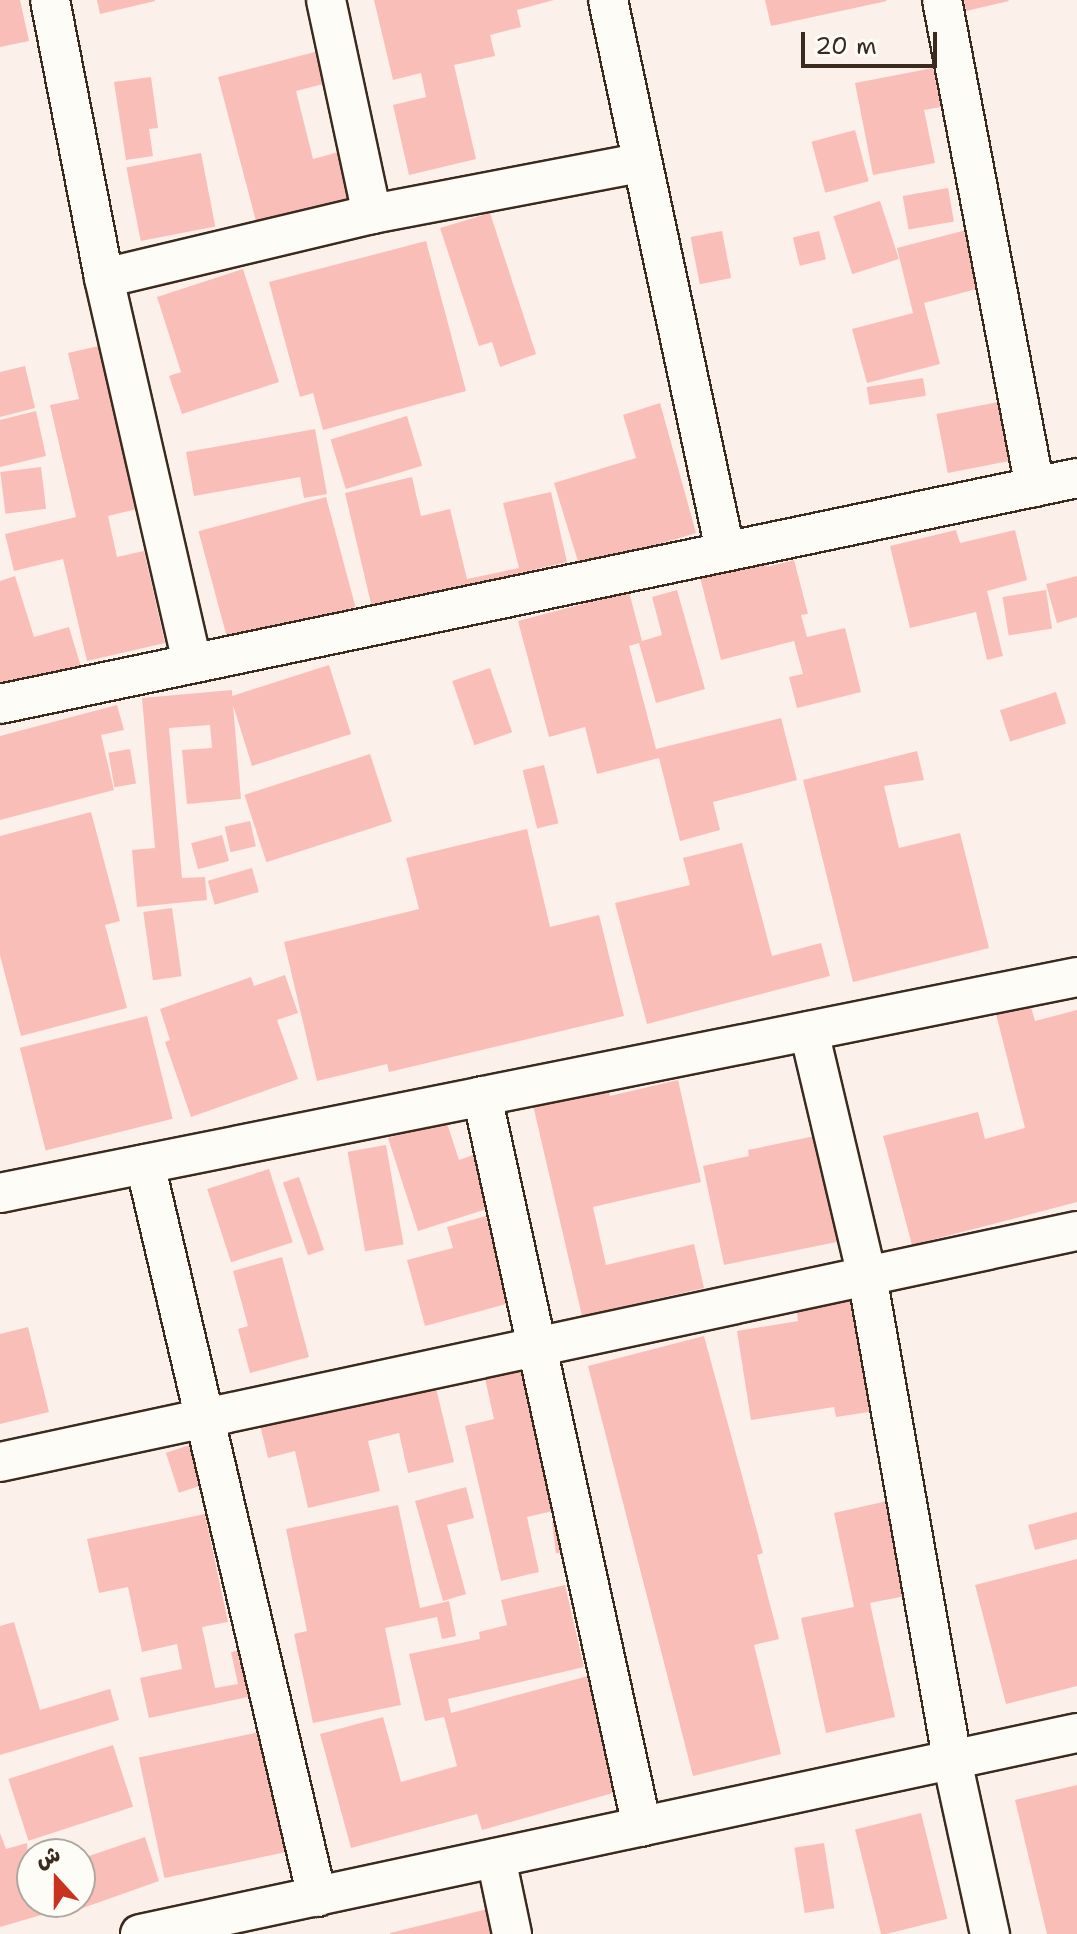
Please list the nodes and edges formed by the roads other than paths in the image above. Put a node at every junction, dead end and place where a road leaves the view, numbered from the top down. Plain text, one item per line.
1 (50, 0) edge
2 (326, 0) edge
3 (608, 0) edge
4 (942, 0) edge
5 (640, 163) junction
6 (372, 214) junction
7 (104, 278) junction
8 (1077, 478) edge
9 (1035, 487) junction
10 (725, 550) junction
11 (192, 663) junction
12 (0, 704) edge
13 (1077, 977) edge
14 (809, 1031) junction
15 (482, 1096) junction
16 (145, 1164) junction
17 (0, 1193) edge
18 (1077, 1231) edge
19 (867, 1276) junction
20 (535, 1346) junction
21 (202, 1418) junction
22 (0, 1462) edge
23 (1077, 1733) edge
24 (952, 1760) junction
25 (642, 1827) junction
26 (496, 1858) junction
27 (317, 1897) junction
28 (140, 1934) edge
29 (512, 1934) edge
30 (990, 1934) edge

1 - 7 street
2 - 6 street
3 - 5 street
4 - 9 street
5 - 6 street
5 - 10 street
6 - 7 street
7 - 11 street
8 - 9 street
9 - 10 street
10 - 11 street
11 - 12 street
13 - 14 street
14 - 15 street
14 - 19 street
15 - 16 street
15 - 20 street
16 - 17 street
16 - 21 street
18 - 19 street
19 - 20 street
19 - 24 street
20 - 21 street
20 - 25 street
21 - 22 street
21 - 27 street
23 - 24 street
24 - 25 street
24 - 30 street
25 - 26 street
26 - 27 street
26 - 29 street
27 - 28 street

